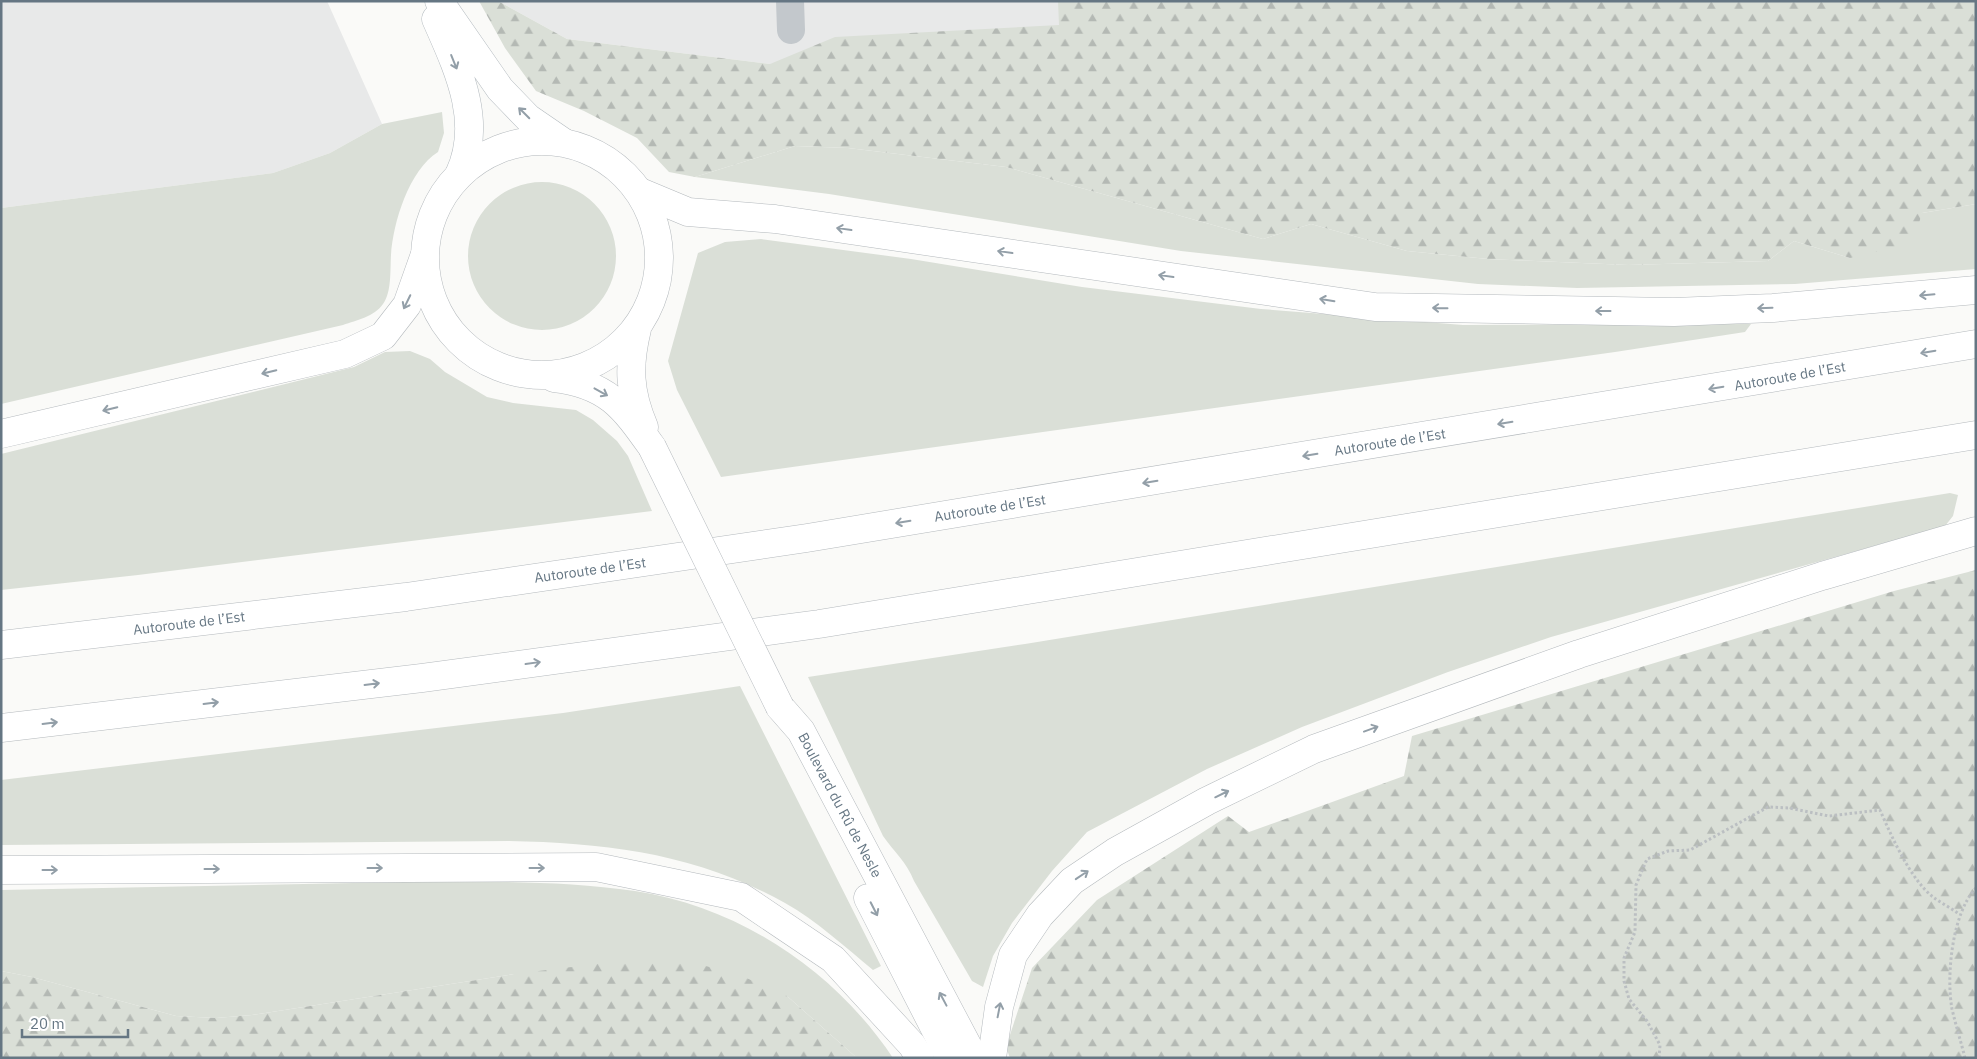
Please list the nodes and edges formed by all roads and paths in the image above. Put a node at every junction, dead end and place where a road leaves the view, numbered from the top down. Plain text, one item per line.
1 (428, 1) edge
2 (439, 1) edge
3 (790, 1) edge
4 (791, 30) dead end
5 (563, 142) junction
6 (458, 175) junction
7 (640, 192) junction
8 (424, 257) junction
9 (1976, 290) edge
10 (637, 329) junction
11 (1976, 344) edge
12 (538, 376) junction
13 (1, 434) edge
14 (1976, 435) edge
15 (652, 447) junction
16 (1976, 530) edge
17 (1, 645) edge
18 (780, 707) junction
19 (1, 728) edge
20 (1, 870) edge
21 (1976, 888) edge
22 (1959, 914) junction
23 (920, 1058) edge
24 (950, 1058) edge
25 (974, 1058) edge
26 (992, 1058) edge
27 (1659, 1058) edge
28 (1965, 1058) edge

1 -> 6 main road, Boulevard du Rû de Nesle
5 -> 2 main road, Boulevard du Rû de Nesle
3 - 4 street
5 - 6 main road, Boulevard du Rû de Nesle
5 - 7 main road, Boulevard du Rû de Nesle
6 - 8 main road, Boulevard du Rû de Nesle
9 -> 7 main road
7 - 10 main road, Boulevard du Rû de Nesle
8 - 12 main road, Boulevard du Rû de Nesle
8 -> 13 main road
10 - 12 main road, Boulevard du Rû de Nesle
10 - 15 main road, Boulevard du Rû de Nesle
11 -> 17 main road, Autoroute de l’Est
12 -> 15 main road, Boulevard du Rû de Nesle
19 -> 14 main road
15 - 18 main road, Boulevard du Rû de Nesle, bridge
26 -> 16 main road
18 -> 24 main road
25 -> 18 main road, Boulevard du Rû de Nesle
20 -> 23 main road
21 - 22 path
22 - 27 path
22 - 28 path

